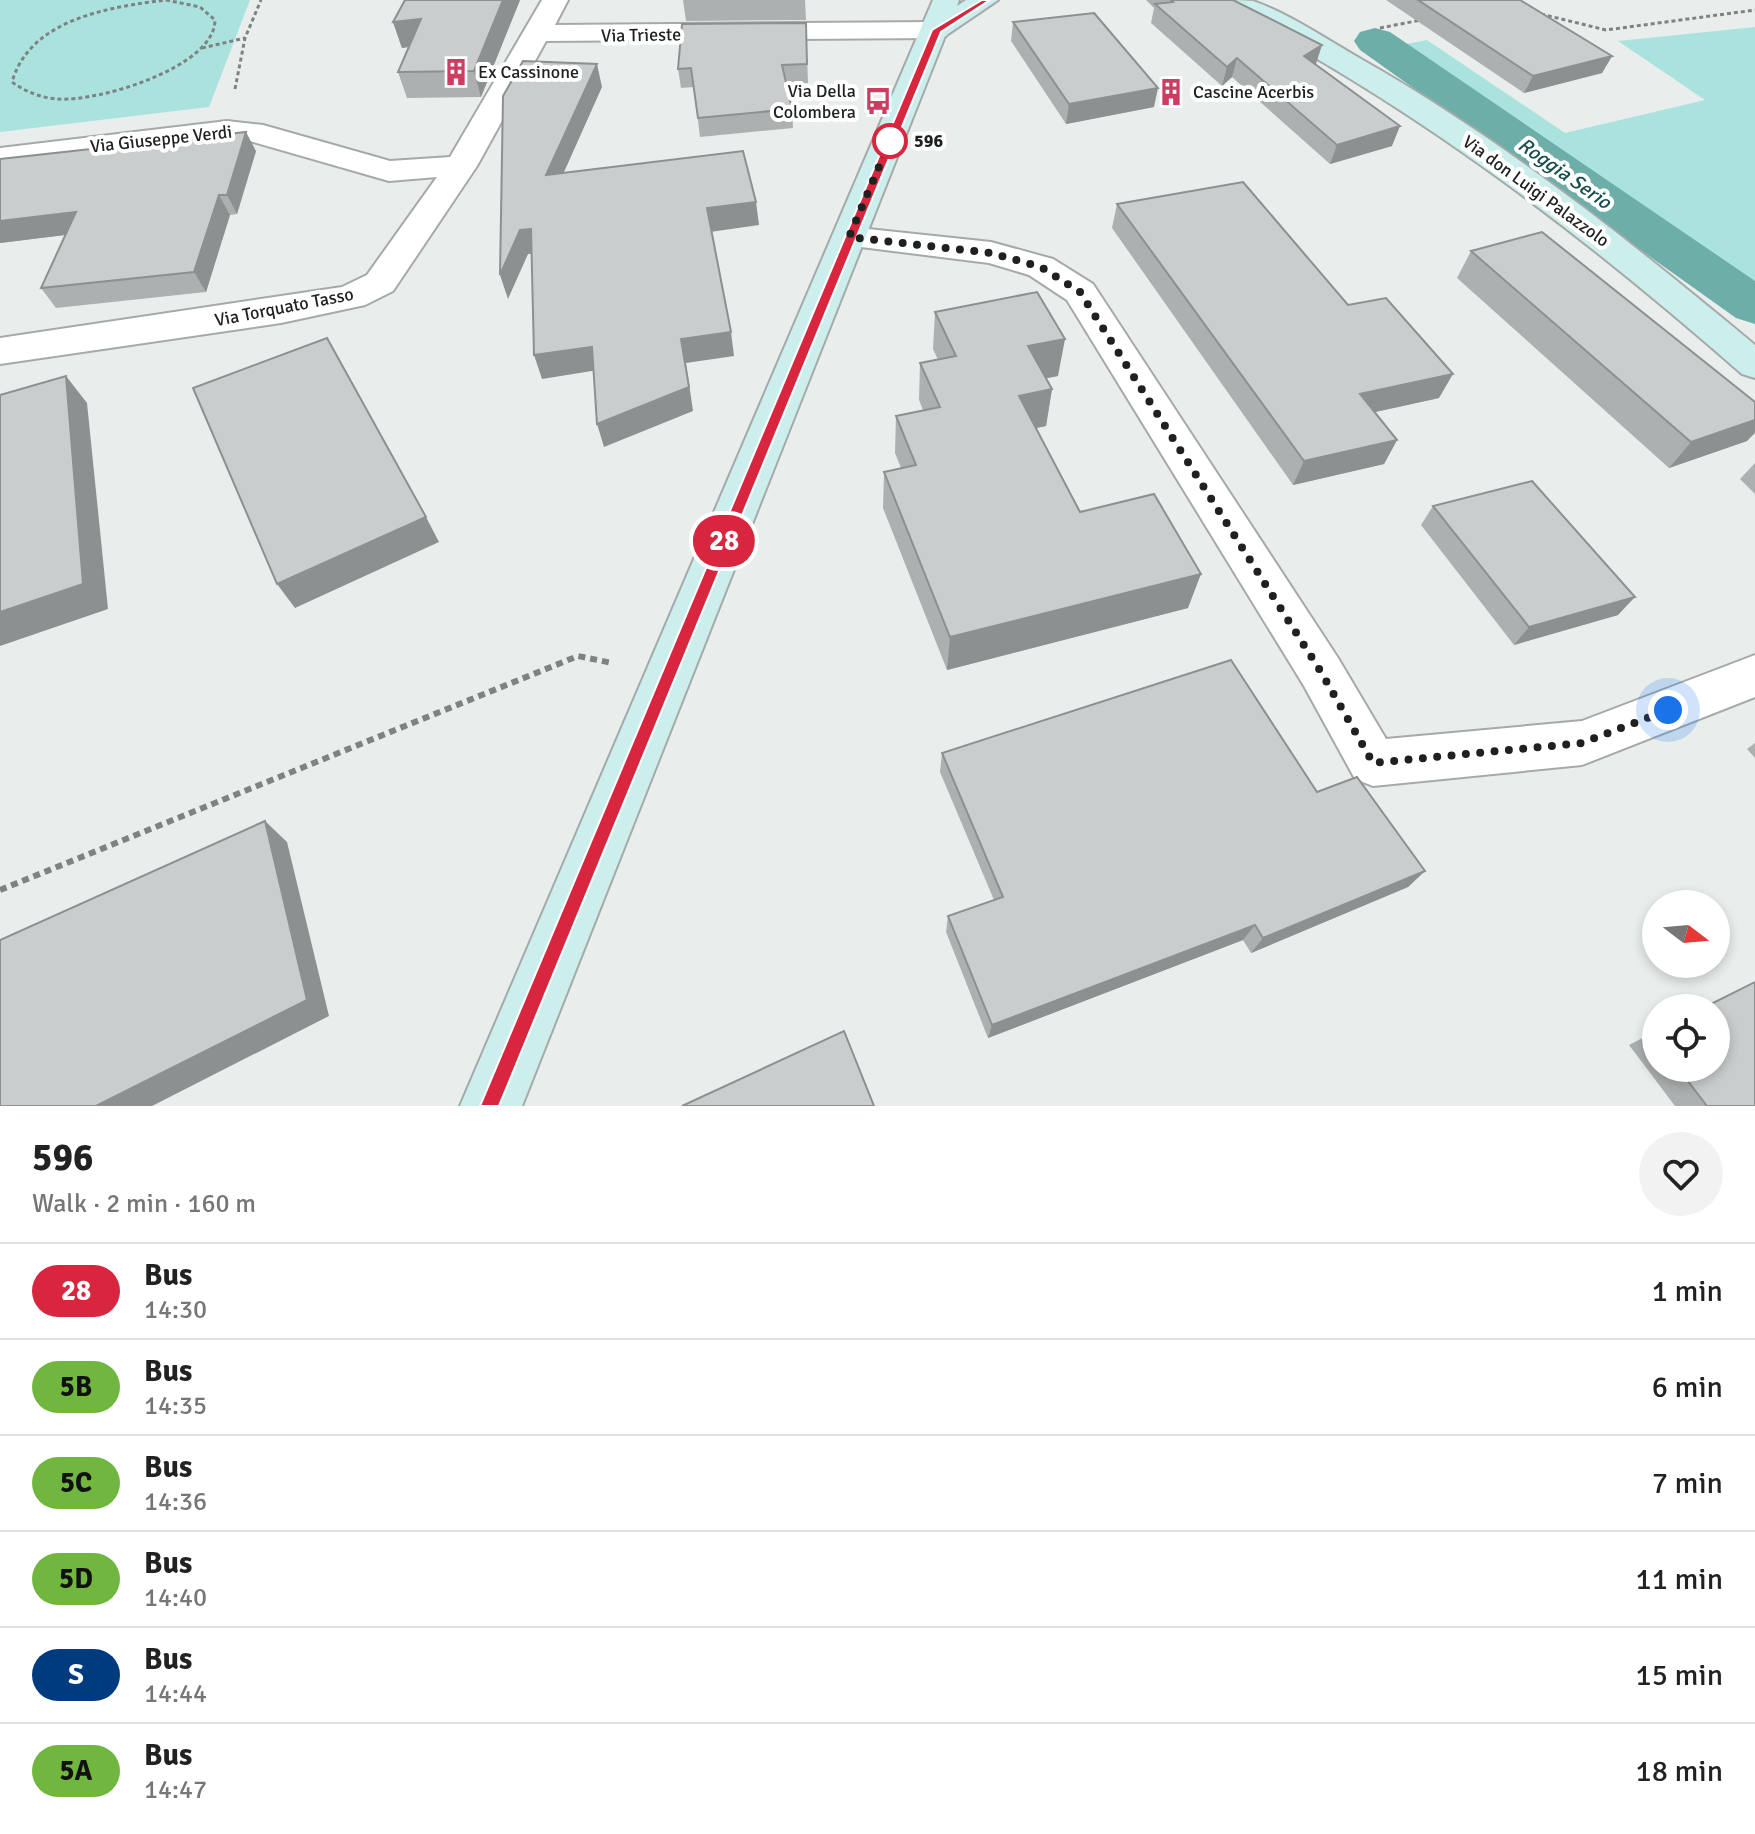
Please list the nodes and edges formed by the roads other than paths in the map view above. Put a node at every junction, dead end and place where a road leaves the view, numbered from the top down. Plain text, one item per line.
1 (555, 0) edge
2 (985, 0) edge
3 (1219, 2) edge
4 (941, 15) edge
5 (538, 33) junction
6 (0, 157) edge
7 (461, 166) junction
8 (849, 237) junction
9 (0, 351) edge
10 (1755, 365) edge
11 (1755, 676) edge
12 (491, 1106) edge

1 - 5 street, Via Torquato Tasso
2 - 4 street
3 - 10 street, Via don Luigi Palazzolo
4 - 5 street, Via Trieste
4 - 8 street
5 - 7 street, Via Torquato Tasso
6 - 7 street, Via Giuseppe Verdi
7 - 9 street, Via Torquato Tasso
8 - 11 street
8 - 12 street

